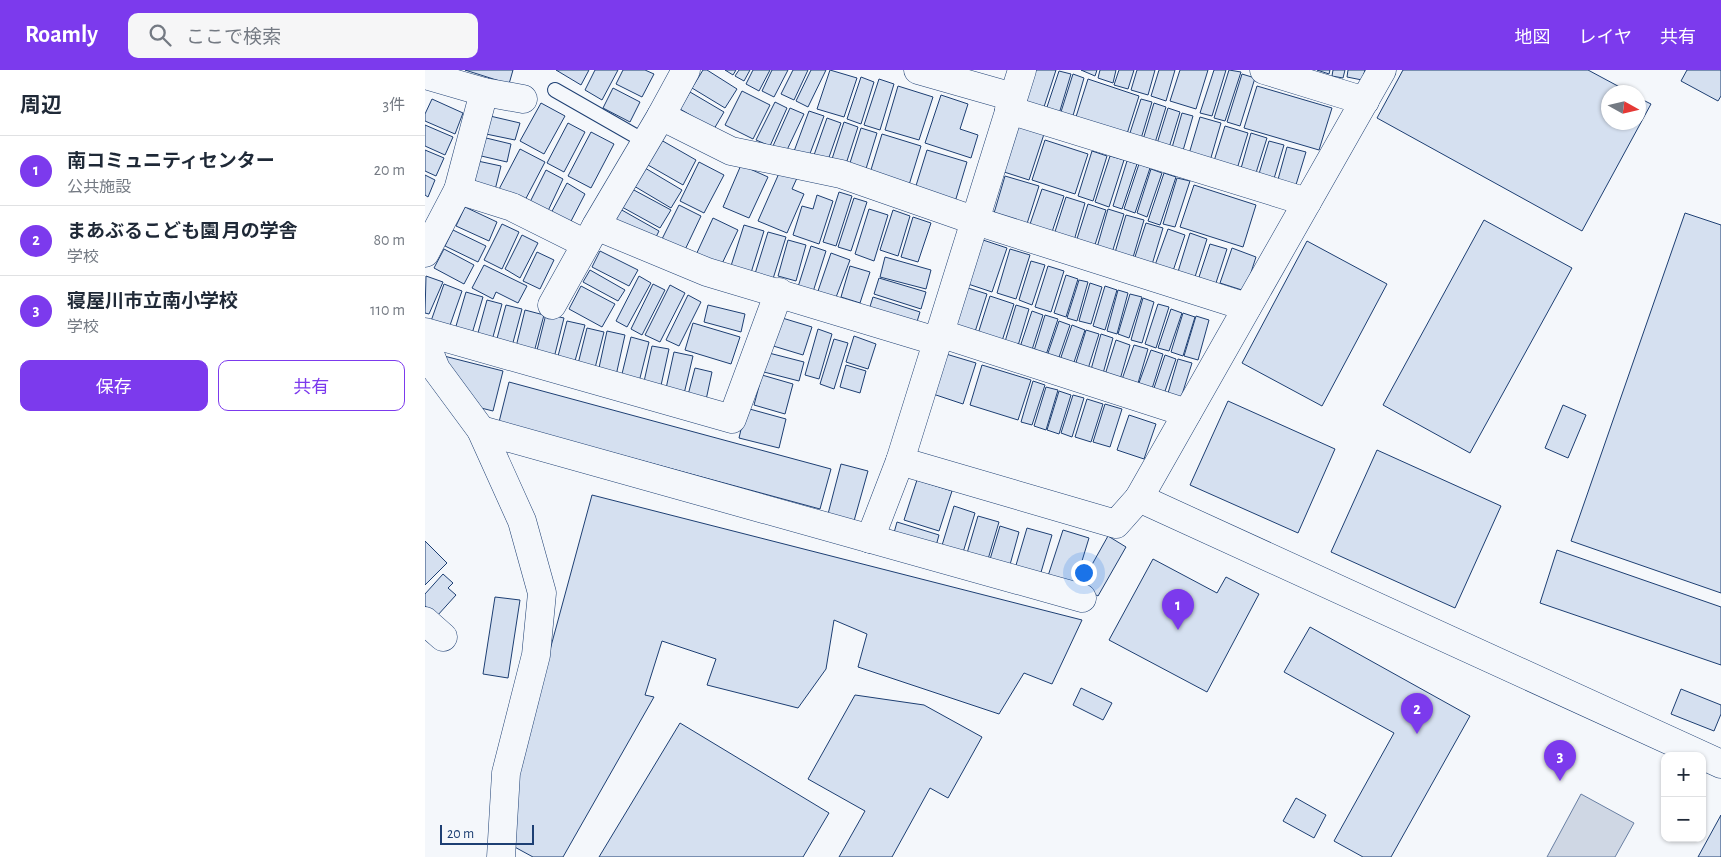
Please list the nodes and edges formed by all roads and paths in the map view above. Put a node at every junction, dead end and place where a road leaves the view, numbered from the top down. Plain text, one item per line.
1 (686, 70) edge
2 (918, 70) edge
3 (1022, 70) edge
4 (1264, 70) edge
5 (1382, 70) edge
6 (425, 74) edge
7 (555, 90) dead end
8 (485, 92) junction
9 (523, 99) dead end
10 (1365, 101) junction
11 (1011, 103) junction
12 (661, 116) junction
13 (646, 142) junction
14 (458, 190) junction
15 (1307, 202) junction
16 (976, 221) junction
17 (591, 235) junction
18 (425, 253) edge
19 (779, 292) junction
20 (552, 305) dead end
21 (1247, 307) junction
22 (425, 332) edge
23 (938, 337) junction
24 (425, 342) edge
25 (1187, 413) junction
26 (481, 430) junction
27 (900, 461) junction
28 (1139, 498) junction
29 (870, 539) junction
30 (1082, 598) dead end
31 (1721, 764) edge
32 (501, 857) edge

1 - 12 street
2 - 11 street
3 - 11 street
4 - 10 street
5 - 10 street
6 - 8 street
7 - 13 lane
8 - 9 street
8 - 14 street
10 - 15 street
11 - 15 street
11 - 16 street
12 - 13 street
12 - 16 street
13 - 17 street
14 - 17 street
14 - 18 street
15 - 21 street
16 - 21 street
16 - 23 street
17 - 19 street
17 - 20 street
19 - 22 street
19 - 23 street
21 - 25 street
23 - 25 street
23 - 27 street
24 - 26 street
25 - 28 street
26 - 29 street
26 - 32 street
27 - 28 street
27 - 29 street
28 - 31 street
29 - 30 street

